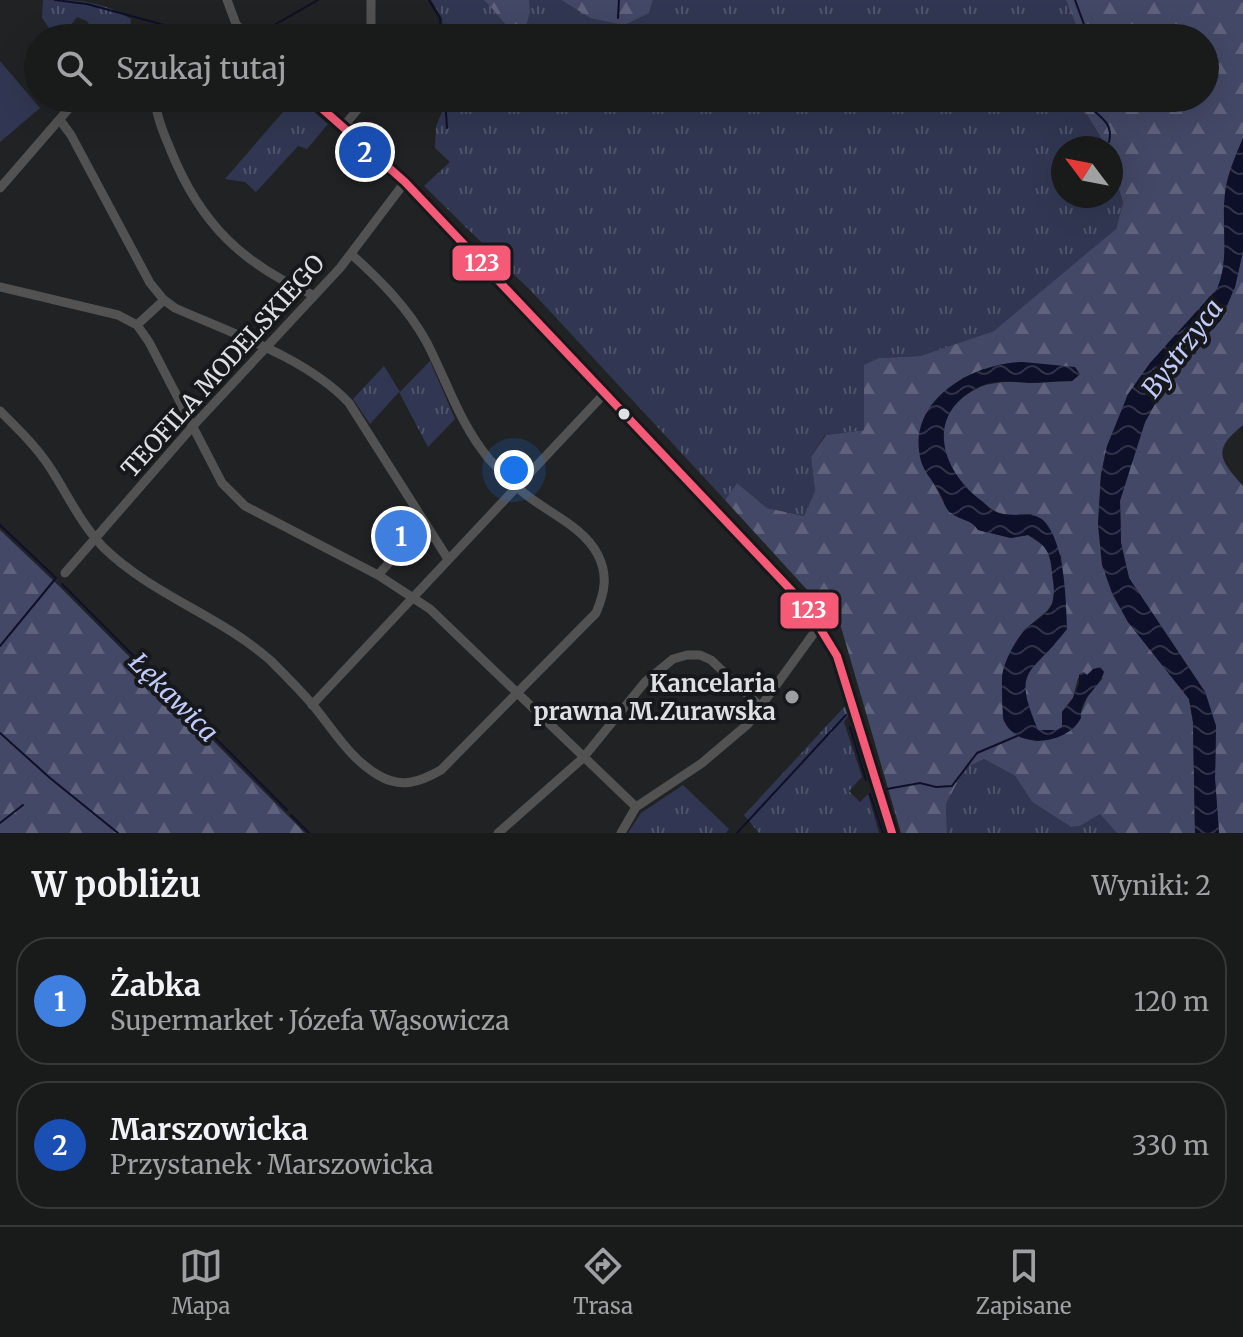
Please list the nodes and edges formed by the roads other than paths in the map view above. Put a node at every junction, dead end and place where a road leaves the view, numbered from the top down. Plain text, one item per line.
1 (227, 0) edge
2 (371, 0) edge
3 (236, 24) edge
4 (371, 24) edge
5 (67, 112) edge
6 (159, 112) edge
7 (326, 112) edge
8 (355, 112) edge
9 (60, 120) junction
10 (343, 127) junction
11 (405, 182) junction
12 (0, 188) edge
13 (351, 254) junction
14 (0, 287) edge
15 (313, 295) junction
16 (164, 300) junction
17 (137, 325) junction
18 (264, 349) junction
19 (605, 393) junction
20 (0, 411) edge
21 (193, 426) junction
22 (516, 486) junction
23 (425, 523) junction
24 (95, 538) junction
25 (448, 559) junction
26 (65, 573) dead end
27 (378, 575) junction
28 (414, 597) junction
29 (822, 629) junction
30 (517, 693) junction
31 (312, 705) junction
32 (761, 707) junction
33 (583, 758) junction
34 (636, 807) junction
35 (498, 833) edge
36 (621, 833) edge
37 (892, 833) edge

1 - 3 street
2 - 4 street
5 - 9 street
6 - 15 street
7 - 10 street
8 - 10 street
9 - 12 street
9 - 16 street
10 - 11 street
11 - 13 street, TEOFILA MODELSKIEGO
11 - 19 street
13 - 15 street, TEOFILA MODELSKIEGO
13 - 22 street
14 - 17 street
15 - 18 street, TEOFILA MODELSKIEGO
16 - 17 street
16 - 18 street
17 - 21 street
18 - 21 street, TEOFILA MODELSKIEGO
18 - 23 street
19 - 22 street
19 - 29 street
20 - 24 street
21 - 24 street, TEOFILA MODELSKIEGO
21 - 27 street
22 - 25 street
22 - 30 street
23 - 25 street
23 - 27 street
24 - 26 street, TEOFILA MODELSKIEGO
24 - 31 street
25 - 28 street
27 - 28 street
28 - 30 street
28 - 31 street
29 - 32 street
29 - 37 street
30 - 31 street
30 - 33 street
32 - 33 street
32 - 34 street
33 - 34 street
33 - 35 street
34 - 36 street

